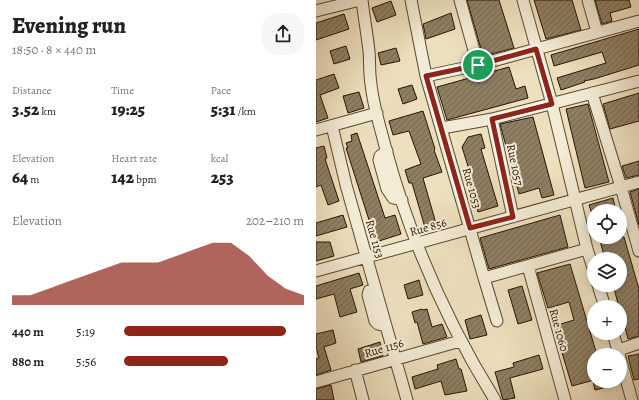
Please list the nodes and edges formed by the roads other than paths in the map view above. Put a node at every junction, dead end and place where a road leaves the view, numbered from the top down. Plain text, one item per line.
1 (361, 0) edge
2 (411, 0) edge
3 (460, 0) edge
4 (523, 0) edge
5 (588, 0) edge
6 (316, 11) edge
7 (639, 21) edge
8 (597, 32) junction
9 (536, 49) junction
10 (478, 65) junction
11 (426, 76) junction
12 (639, 81) edge
13 (592, 93) junction
14 (552, 104) junction
15 (377, 113) junction
16 (492, 119) junction
17 (332, 126) junction
18 (442, 128) junction
19 (316, 130) edge
20 (639, 182) edge
21 (621, 187) junction
22 (575, 199) junction
23 (513, 217) junction
24 (470, 228) junction
25 (417, 243) junction
26 (587, 249) junction
27 (639, 251) edge
28 (588, 252) edge
29 (367, 257) junction
30 (528, 266) junction
31 (316, 271) edge
32 (484, 278) junction
33 (497, 321) dead end
34 (460, 341) junction
35 (639, 343) edge
36 (625, 348) edge
37 (394, 359) junction
38 (355, 370) junction
39 (627, 380) edge
40 (316, 382) edge
41 (632, 398) edge
42 (363, 400) edge
43 (407, 400) edge
44 (495, 400) edge
45 (565, 400) edge

1 - 6 street
1 - 15 street
2 - 11 street, Rue 1053
3 - 10 street
4 - 9 street
5 - 8 street
7 - 8 street
8 - 9 street
9 - 10 street
9 - 14 street
10 - 11 street
11 - 18 street, Rue 1053
12 - 13 street
13 - 14 street
13 - 21 street
14 - 16 street
14 - 22 street
15 - 17 street
15 - 25 street
16 - 18 street
16 - 23 street, Rue 1057
17 - 19 street
17 - 29 street, Rue 1153
18 - 24 street, Rue 1053
20 - 21 street, Rue 856
21 - 22 street, Rue 856
21 - 27 street
22 - 23 street, Rue 856
22 - 26 street
23 - 24 street, Rue 856
24 - 25 street, Rue 856
24 - 32 street, Rue 1053
25 - 29 street, Rue 856
25 - 34 street
26 - 28 street
26 - 30 street
29 - 31 street, Rue 856
29 - 37 street, Rue 1153
30 - 32 street
30 - 45 street, Rue 1060
32 - 33 street, Rue 1053
34 - 37 street, Rue 1156
34 - 44 street
35 - 36 street
37 - 38 street, Rue 1156
37 - 43 street, Rue 1153
38 - 40 street, Rue 1156
38 - 42 street
39 - 41 street

